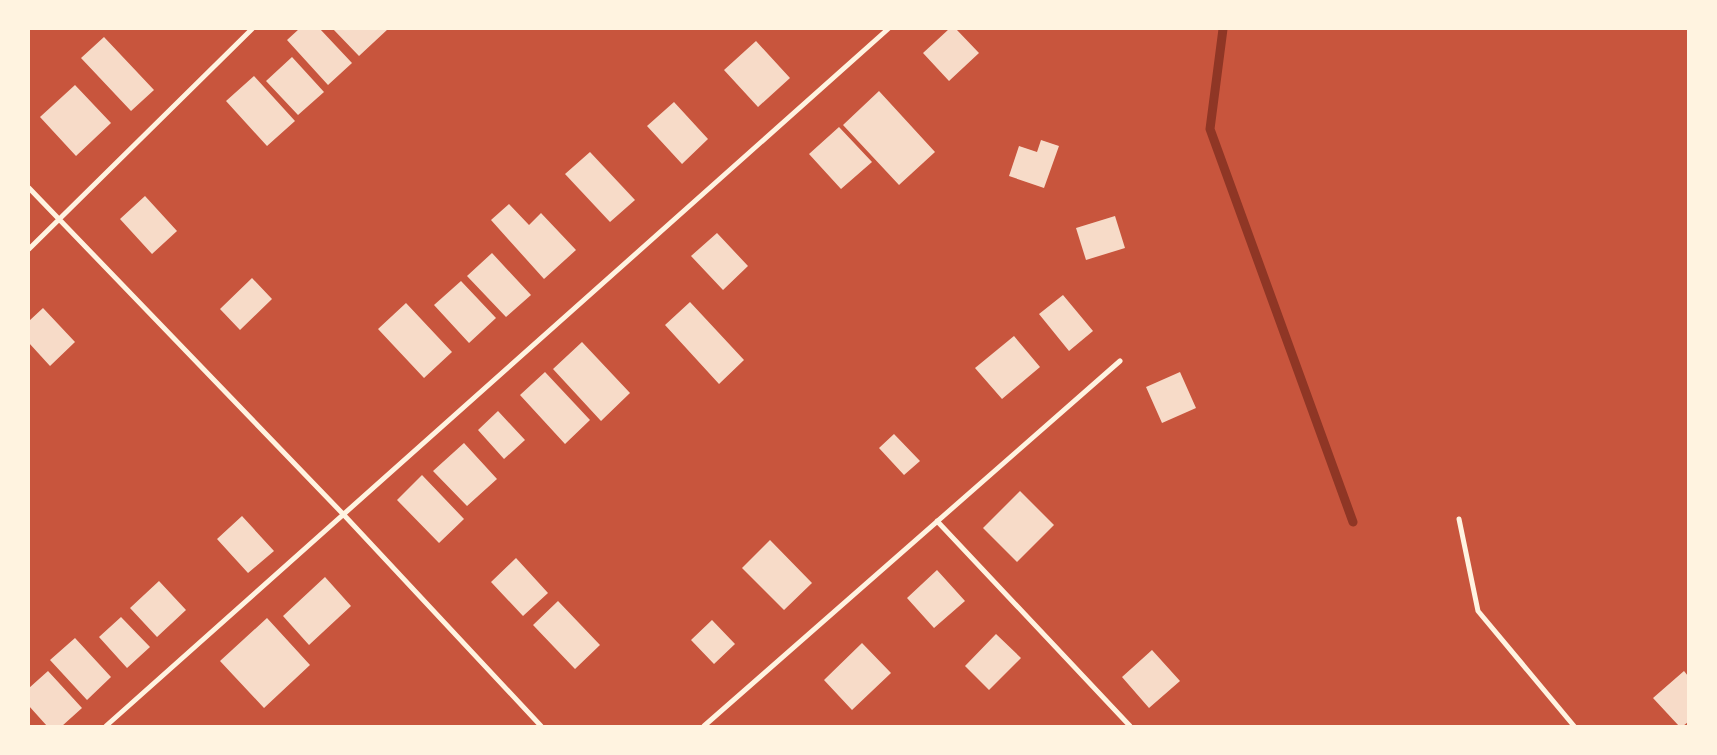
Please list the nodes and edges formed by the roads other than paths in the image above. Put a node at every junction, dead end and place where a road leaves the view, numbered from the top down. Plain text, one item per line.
1 (252, 29) edge
2 (888, 29) edge
3 (29, 188) edge
4 (59, 220) junction
5 (29, 250) edge
6 (1120, 361) dead end
7 (342, 514) junction
8 (1459, 519) dead end
9 (937, 521) junction
10 (106, 726) edge
11 (541, 726) edge
12 (704, 726) edge
13 (1130, 726) edge
14 (1574, 726) edge

1 - 4 street
2 - 7 street
3 - 4 street
4 - 5 street
4 - 7 street
6 - 9 street
7 - 10 street
7 - 11 street
8 - 14 street
9 - 12 street
9 - 13 street

